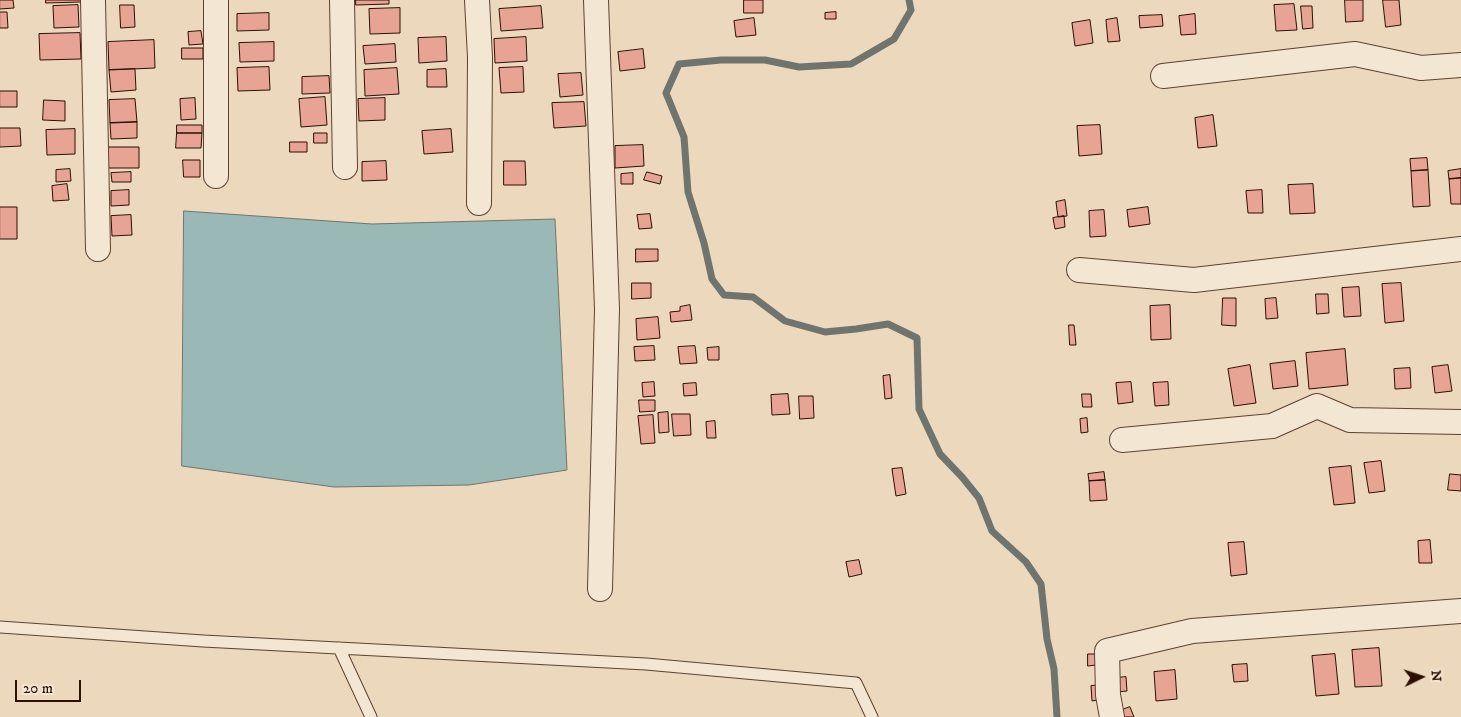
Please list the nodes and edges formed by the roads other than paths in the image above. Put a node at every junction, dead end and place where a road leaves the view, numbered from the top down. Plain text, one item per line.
1 (93, 0) edge
2 (216, 0) edge
3 (342, 0) edge
4 (477, 0) edge
5 (596, 0) edge
6 (1461, 65) edge
7 (1163, 76) dead end
8 (345, 167) dead end
9 (216, 176) dead end
10 (479, 203) dead end
11 (98, 249) dead end
12 (1461, 249) edge
13 (1079, 270) dead end
14 (1461, 422) edge
15 (1122, 440) dead end
16 (600, 589) dead end
17 (1461, 611) edge
18 (0, 627) edge
19 (339, 648) junction
20 (371, 717) edge
21 (872, 717) edge
22 (1112, 717) edge

1 - 11 street
2 - 9 street
3 - 8 street
4 - 10 street
5 - 16 street
6 - 7 street
12 - 13 street
14 - 15 street
17 - 22 street
18 - 19 lane
19 - 20 lane
19 - 21 lane

